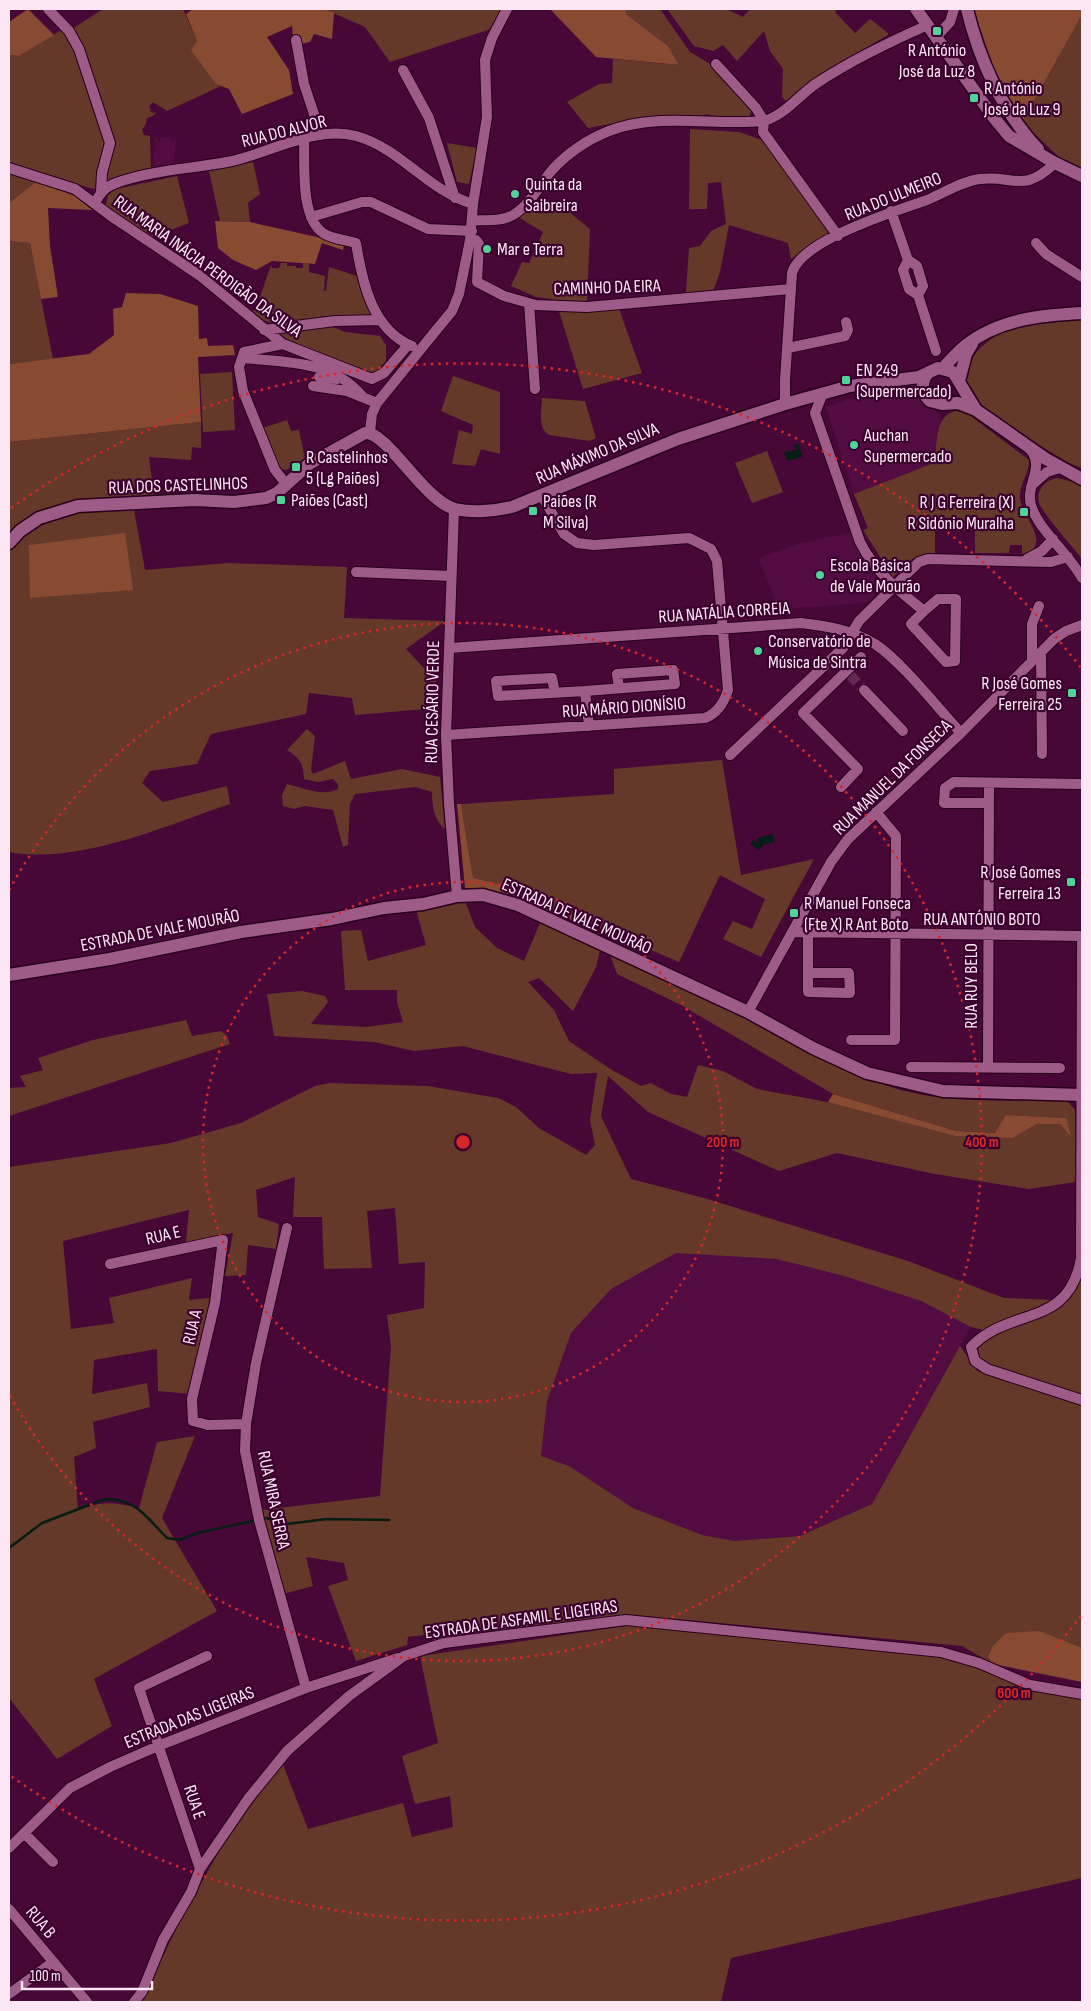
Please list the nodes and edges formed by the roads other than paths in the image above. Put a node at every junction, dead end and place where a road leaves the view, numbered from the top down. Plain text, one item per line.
1 (48, 9) edge
2 (507, 9) edge
3 (916, 9) edge
4 (954, 9) edge
5 (967, 9) edge
6 (928, 25) junction
7 (936, 37) junction
8 (296, 40) dead end
9 (716, 64) dead end
10 (403, 70) dead end
11 (764, 121) junction
12 (321, 135) junction
13 (304, 140) junction
14 (1041, 155) junction
15 (1058, 165) junction
16 (9, 168) edge
17 (1082, 176) edge
18 (101, 192) junction
19 (455, 198) junction
20 (95, 203) junction
21 (473, 204) junction
22 (891, 211) junction
23 (311, 217) junction
24 (472, 230) junction
25 (838, 236) junction
26 (1036, 243) dead end
27 (1082, 277) edge
28 (790, 290) junction
29 (529, 303) junction
30 (1082, 313) edge
31 (380, 320) junction
32 (846, 322) dead end
33 (264, 330) junction
34 (974, 339) junction
35 (283, 344) junction
36 (408, 345) junction
37 (788, 348) junction
38 (420, 350) junction
39 (936, 350) dead end
40 (242, 358) junction
41 (943, 368) junction
42 (929, 372) junction
43 (343, 380) junction
44 (959, 383) junction
45 (862, 384) junction
46 (535, 390) dead end
47 (823, 393) junction
48 (924, 395) junction
49 (363, 397) junction
50 (377, 402) junction
51 (948, 403) junction
52 (785, 404) junction
53 (976, 410) junction
54 (370, 432) junction
55 (1028, 447) junction
56 (1062, 469) junction
57 (1082, 473) edge
58 (1082, 479) edge
59 (286, 485) junction
60 (1031, 487) junction
61 (542, 496) junction
62 (454, 509) junction
63 (1053, 539) junction
64 (9, 544) edge
65 (1068, 557) junction
66 (1023, 560) junction
67 (356, 572) dead end
68 (451, 576) junction
69 (1082, 578) edge
70 (894, 586) junction
71 (1039, 606) dead end
72 (924, 610) junction
73 (1082, 625) edge
74 (722, 628) junction
75 (852, 633) junction
76 (450, 648) junction
77 (1041, 653) junction
78 (861, 656) dead end
79 (1032, 661) junction
80 (817, 674) junction
81 (830, 686) junction
82 (619, 688) junction
83 (864, 690) tunnel mouth
84 (585, 691) junction
85 (555, 693) junction
86 (589, 726) junction
87 (903, 731) dead end
88 (961, 733) junction
89 (446, 735) junction
90 (1042, 754) dead end
91 (730, 755) dead end
92 (989, 784) junction
93 (1082, 784) edge
94 (841, 787) dead end
95 (989, 803) junction
96 (876, 812) junction
97 (457, 896) junction
98 (792, 932) junction
99 (808, 934) junction
100 (988, 934) junction
101 (896, 935) junction
102 (1082, 936) edge
103 (1082, 942) edge
104 (808, 973) dead end
105 (9, 975) edge
106 (748, 1012) junction
107 (850, 1040) dead end
108 (911, 1066) dead end
109 (988, 1067) junction
110 (1060, 1068) dead end
111 (1081, 1095) edge
112 (287, 1228) dead end
113 (223, 1240) joint
114 (110, 1264) dead end
115 (1082, 1400) edge
116 (246, 1424) junction
117 (207, 1656) dead end
118 (404, 1656) junction
119 (306, 1688) junction
120 (1082, 1694) edge
121 (158, 1746) junction
122 (24, 1833) junction
123 (9, 1848) edge
124 (53, 1862) dead end
125 (200, 1869) junction
126 (9, 1910) edge
127 (53, 1962) junction
128 (9, 1994) edge
129 (87, 2002) edge
130 (134, 2002) edge

1 - 18 street
2 - 21 street
3 - 6 street
4 - 7 street
5 - 14 street
6 - 7 street
6 - 11 street
7 - 14 street
8 - 12 street
9 - 11 street
10 - 19 street
11 - 24 street
11 - 25 street
12 - 13 street, RUA DO ALVOR
12 - 19 street, RUA DO ALVOR
13 - 18 street, RUA DO ALVOR
13 - 23 street
14 - 15 street
15 - 17 street
15 - 22 street, RUA DO ULMEIRO
16 - 20 street, RUA MARIA INÁCIA PERDIGÃO DA SILVA
18 - 20 street
19 - 21 street, RUA DO ALVOR
20 - 33 street, RUA MARIA INÁCIA PERDIGÃO DA SILVA
21 - 24 street
22 - 25 street, RUA DO ULMEIRO
22 - 39 street
23 - 24 street
23 - 31 street
24 - 29 street, CAMINHO DA EIRA
24 - 38 street
25 - 28 street, RUA DO ULMEIRO
26 - 27 street
28 - 29 street, CAMINHO DA EIRA
28 - 37 street, RUA DO ULMEIRO
29 - 46 street
30 - 34 street
31 - 33 street
31 - 36 street
32 - 37 street
33 - 35 street, RUA MARIA INÁCIA PERDIGÃO DA SILVA
34 - 41 street
34 - 44 street
35 - 36 street, RUA MARIA INÁCIA PERDIGÃO DA SILVA
35 - 40 street
36 - 38 street
37 - 52 street, RUA DO ULMEIRO
38 - 50 street
40 - 43 street
40 - 59 street
41 - 42 street
41 - 44 street
42 - 45 street, RUA MÁXIMO DA SILVA
42 - 48 street
43 - 49 street
43 - 49 street
44 - 51 street
44 - 53 street
45 - 47 street, RUA MÁXIMO DA SILVA
45 - 48 street, RUA MÁXIMO DA SILVA
47 - 52 street, RUA MÁXIMO DA SILVA
47 - 70 street
48 - 51 street
49 - 50 street
50 - 54 street
51 - 53 street
52 - 61 street, RUA MÁXIMO DA SILVA
53 - 55 street
54 - 59 street, RUA DOS CASTELINHOS
54 - 62 street
55 - 56 street
55 - 60 street
56 - 57 street
56 - 58 street
56 - 60 street
59 - 64 street, RUA DOS CASTELINHOS
60 - 63 street
61 - 62 street, RUA MÁXIMO DA SILVA
61 - 74 street
62 - 68 street, RUA CESÁRIO VERDE
63 - 65 street
63 - 66 street
65 - 66 street
65 - 69 street
66 - 70 street
67 - 68 street
68 - 76 street, RUA CESÁRIO VERDE
70 - 72 street
70 - 75 street
71 - 79 street
72 - 72 street
73 - 77 street, RUA MANUEL DA FONSECA
74 - 75 street, RUA NATÁLIA CORREIA
74 - 76 street, RUA NATÁLIA CORREIA
74 - 86 street, RUA MÁRIO DIONÍSIO
75 - 80 street
75 - 88 street, RUA NATÁLIA CORREIA
76 - 89 street, RUA CESÁRIO VERDE
77 - 79 street, RUA MANUEL DA FONSECA
77 - 90 street
78 - 81 street
79 - 88 street, RUA MANUEL DA FONSECA
80 - 81 street
80 - 91 street
81 - 94 street
82 - 82 street
82 - 84 street
83 - 87 street
84 - 85 street
84 - 86 street
85 - 85 street
86 - 89 street, RUA MÁRIO DIONÍSIO
88 - 96 street, RUA MANUEL DA FONSECA
89 - 97 street, RUA CESÁRIO VERDE
92 - 93 street
92 - 95 street, RUA RUY BELO
92 - 95 street
95 - 100 street, RUA RUY BELO
96 - 98 street, RUA MANUEL DA FONSECA
96 - 101 street
97 - 105 street, ESTRADA DE VALE MOURÃO
97 - 106 street, ESTRADA DE VALE MOURÃO
98 - 99 street, RUA ANTÓNIO BOTO
98 - 106 street, RUA MANUEL DA FONSECA
99 - 101 street, RUA ANTÓNIO BOTO
99 - 104 street
100 - 101 street, RUA ANTÓNIO BOTO
100 - 102 street, RUA ANTÓNIO BOTO
100 - 109 street, RUA RUY BELO
101 - 107 street
103 - 111 street
106 - 111 street, ESTRADA DE VALE MOURÃO
108 - 109 street
109 - 110 street
111 - 115 street
112 - 116 street, RUA MIRA SERRA
113 - 114 street, RUA E
113 - 116 street, RUA A
116 - 119 street, RUA MIRA SERRA
117 - 121 street, RUA E
118 - 119 street, ESTRADA DAS LIGEIRAS
118 - 120 street, ESTRADA DE ASFAMIL E LIGEIRAS
118 - 125 street, ESTRADA DE ASFAMIL E LIGEIRAS
119 - 121 street, ESTRADA DAS LIGEIRAS
121 - 122 street, ESTRADA DAS LIGEIRAS
121 - 125 street, RUA E
122 - 123 street, ESTRADA DAS LIGEIRAS
122 - 124 street
125 - 130 street, ESTRADA DE ASFAMIL E LIGEIRAS
126 - 127 street, RUA B
127 - 128 street
127 - 129 street, RUA B

